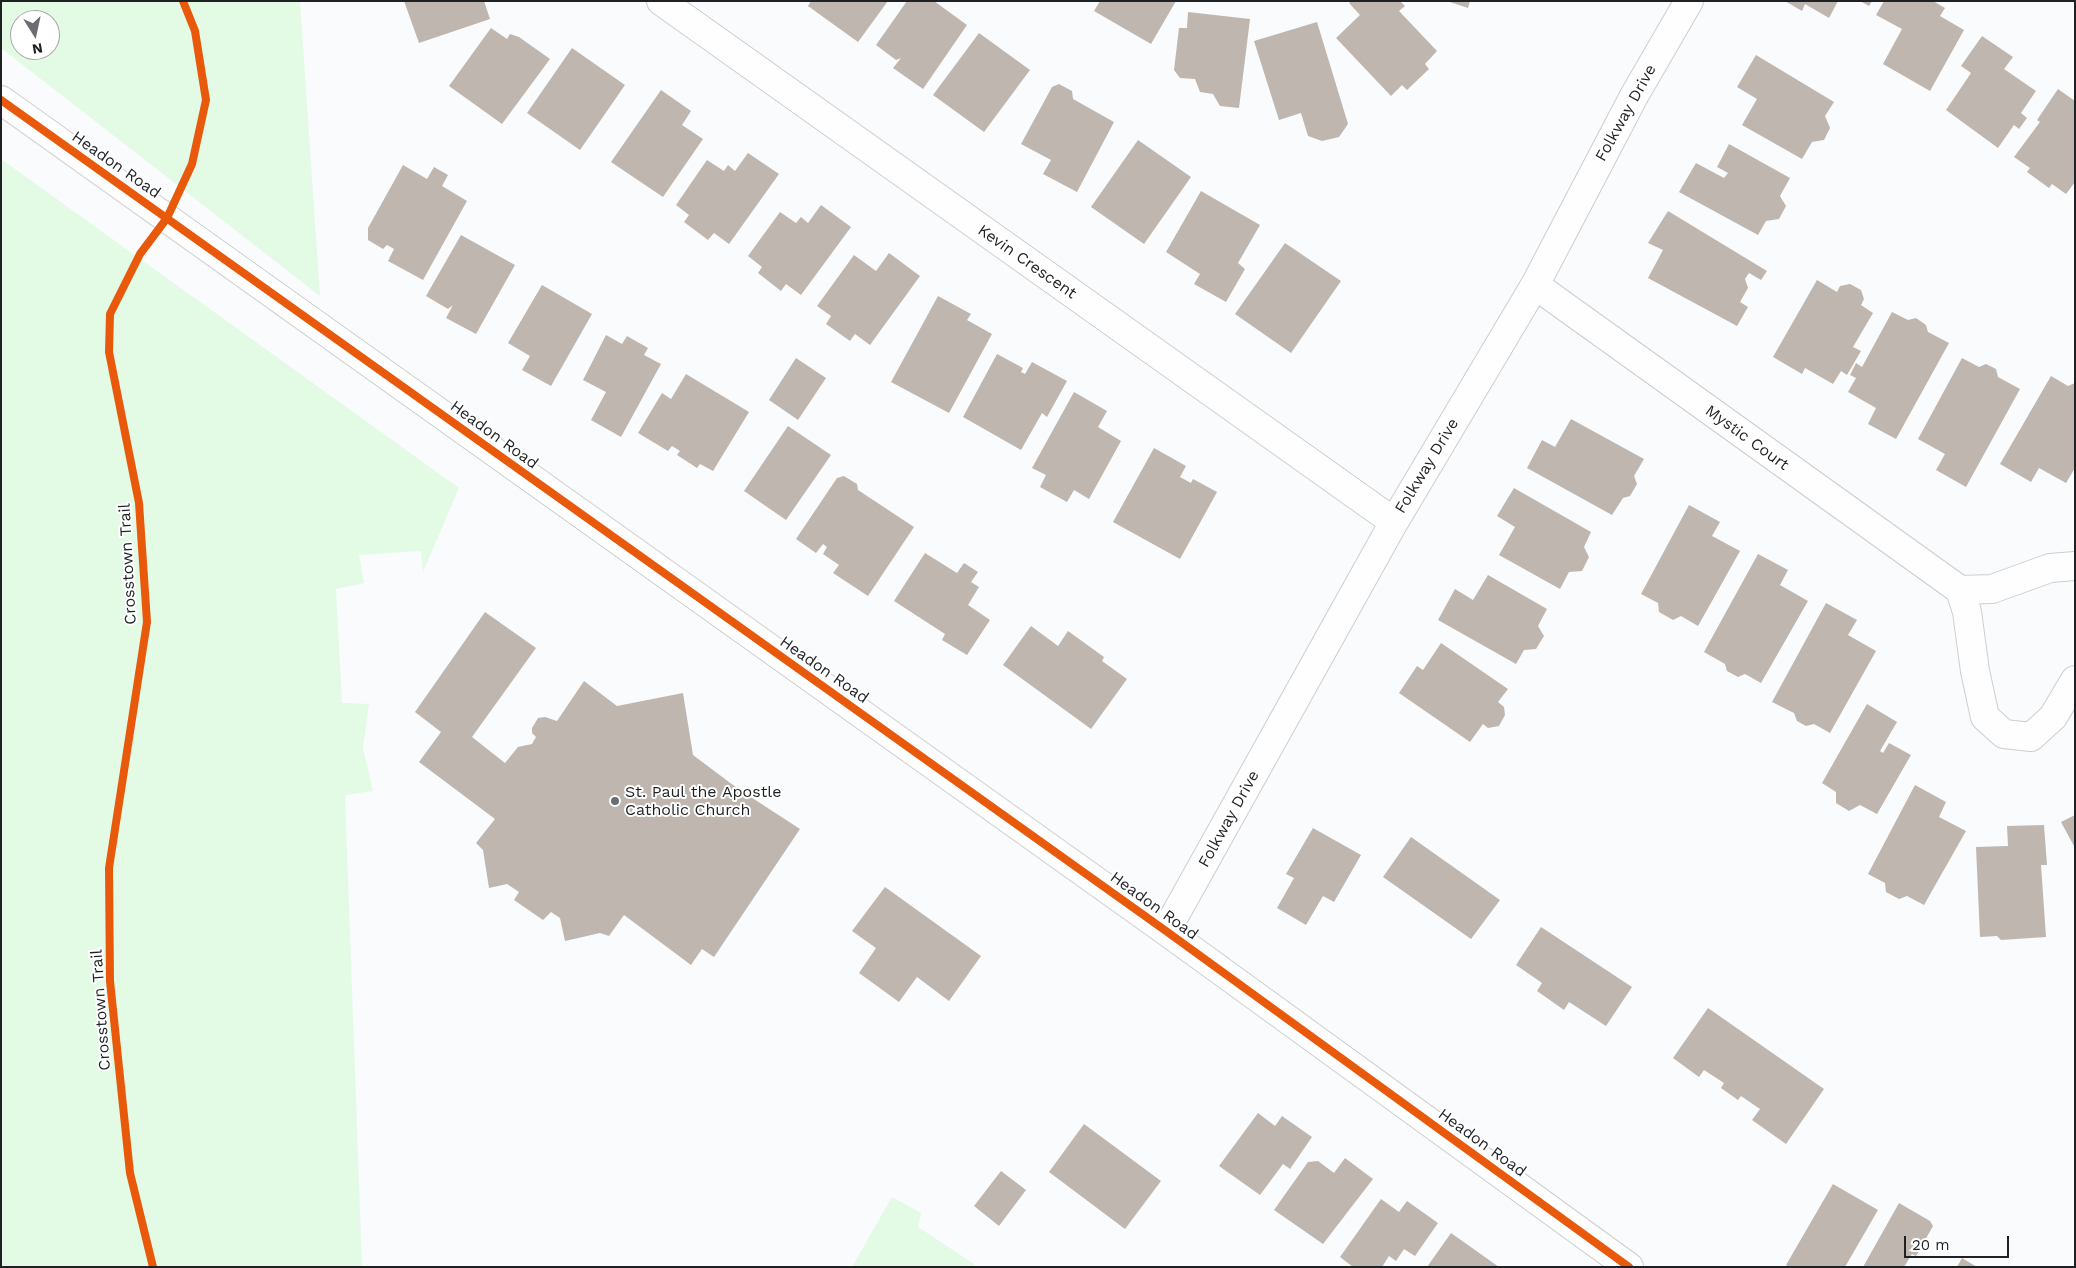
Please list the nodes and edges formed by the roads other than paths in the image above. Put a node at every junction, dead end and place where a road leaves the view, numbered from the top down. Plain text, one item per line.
1 (661, 1) edge
2 (1689, 1) edge
3 (1, 100) edge
4 (1535, 285) junction
5 (1394, 522) junction
6 (2075, 566) edge
7 (1960, 590) junction
8 (2075, 680) edge
9 (1166, 931) junction
10 (1629, 1267) edge

1 - 5 street, Kevin Crescent
2 - 4 street, Folkway Drive
3 - 9 street, Headon Road
4 - 5 street, Folkway Drive
4 - 7 street, Mystic Court
5 - 9 street, Folkway Drive
6 - 7 street
7 - 8 street
9 - 10 street, Headon Road

